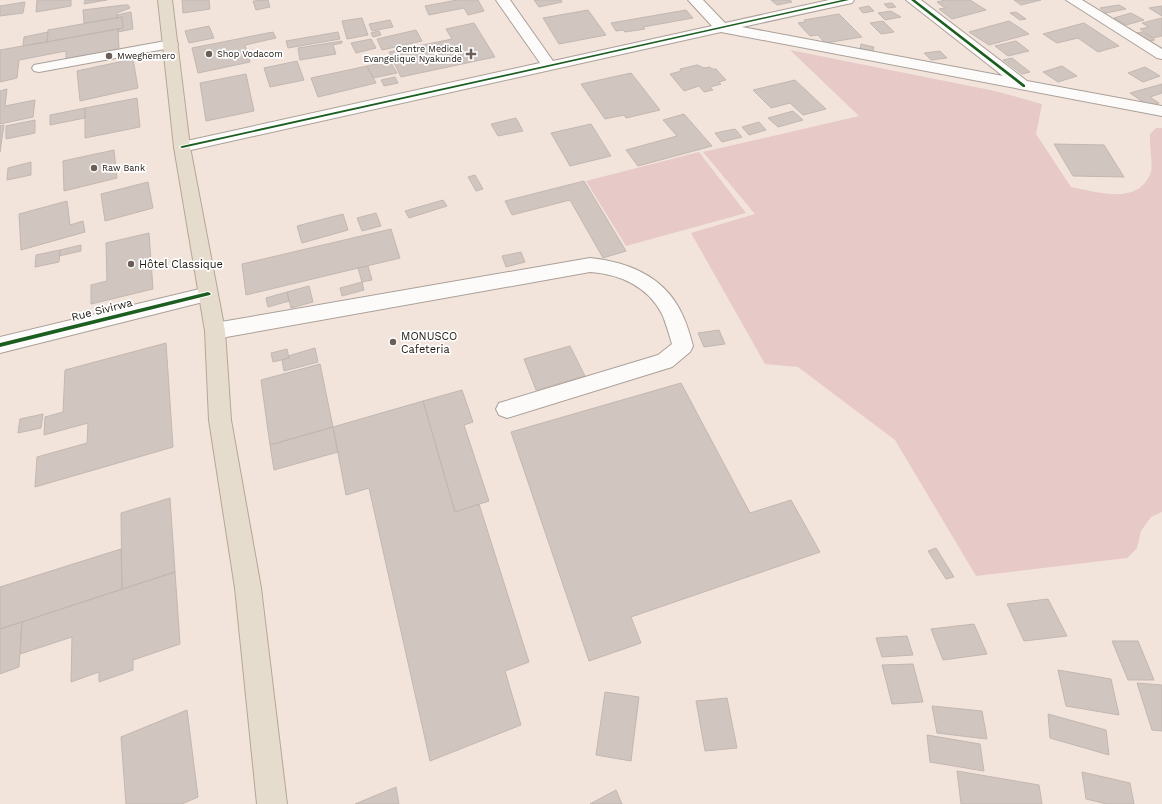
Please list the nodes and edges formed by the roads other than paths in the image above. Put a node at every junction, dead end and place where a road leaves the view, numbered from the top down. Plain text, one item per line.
1 (166, 0) edge
2 (503, 0) edge
3 (695, 0) edge
4 (847, 0) edge
5 (913, 0) edge
6 (1073, 0) edge
7 (722, 28) junction
8 (171, 44) junction
9 (1162, 55) edge
10 (549, 66) junction
11 (39, 68) dead end
12 (1024, 86) junction
13 (1162, 111) edge
14 (182, 147) junction
15 (208, 294) junction
16 (215, 331) junction
17 (0, 345) edge
18 (508, 409) dead end
19 (272, 804) edge

1 - 8 highway
2 - 10 street
3 - 7 street
4 - 7 street
5 - 12 street
6 - 9 street
7 - 10 street
7 - 12 street
8 - 11 street
8 - 14 highway
10 - 14 street
12 - 13 street
14 - 15 highway
15 - 16 highway
15 - 17 street, Rue Sivirwa
16 - 18 street
16 - 19 highway

